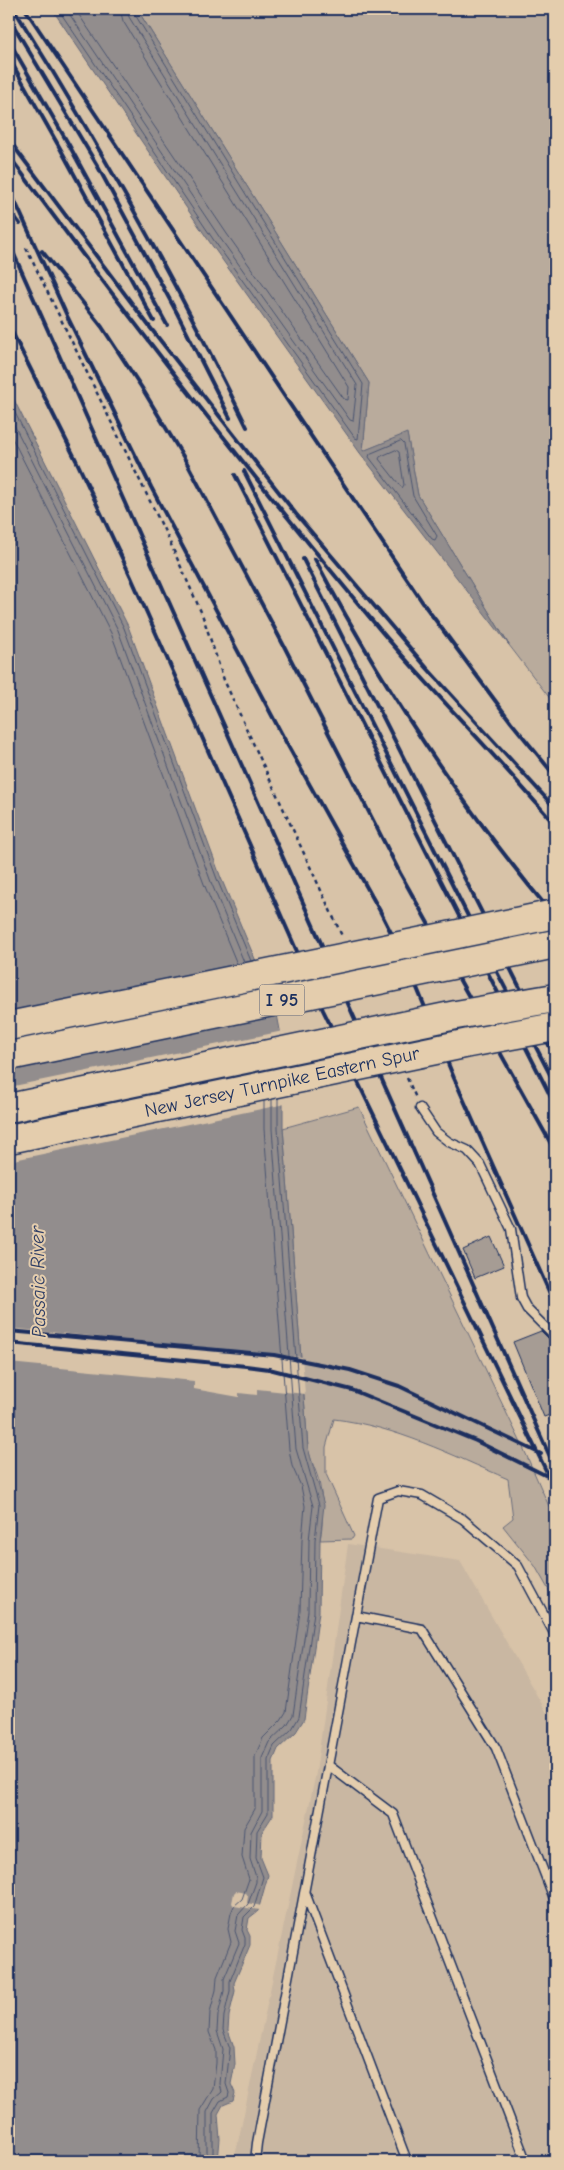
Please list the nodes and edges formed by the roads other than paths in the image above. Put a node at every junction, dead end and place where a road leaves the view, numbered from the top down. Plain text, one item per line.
1 (555, 914) edge
2 (555, 944) edge
3 (555, 998) edge
4 (9, 1026) edge
5 (555, 1027) edge
6 (9, 1056) edge
7 (9, 1108) edge
8 (420, 1108) road end
9 (9, 1139) edge
10 (555, 1337) edge
11 (356, 1616) junction
12 (555, 1635) edge
13 (328, 1765) junction
14 (306, 1895) junction
15 (555, 1901) edge
16 (255, 2161) edge
17 (407, 2161) edge
18 (526, 2161) edge

1 - 4 highway, I 95, bridge
2 - 6 highway, I 95, bridge
3 - 7 highway, New Jersey Turnpike Eastern Spur, bridge
5 - 9 highway, New Jersey Turnpike Eastern Spur, bridge
8 - 10 lane
11 - 12 lane
11 - 13 lane
11 - 15 lane
13 - 14 lane
13 - 18 lane
14 - 16 lane
14 - 17 lane

